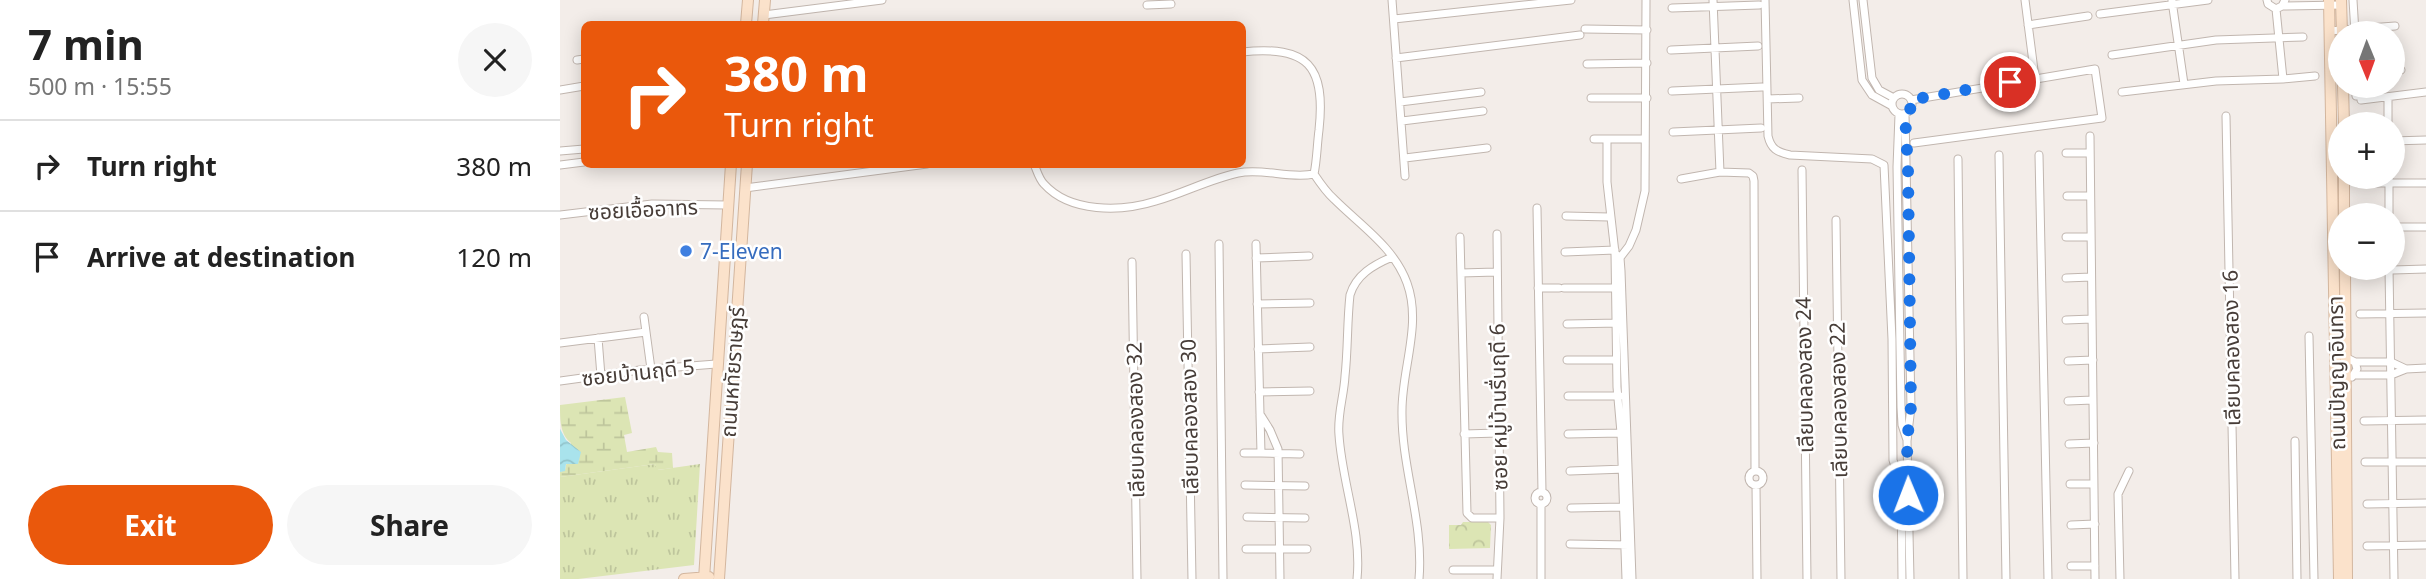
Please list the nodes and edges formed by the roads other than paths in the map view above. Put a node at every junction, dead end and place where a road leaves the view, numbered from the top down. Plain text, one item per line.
1 (748, 0) edge
2 (765, 0) edge
3 (802, 0) edge
4 (882, 0) edge
5 (1392, 0) edge
6 (1572, 0) edge
7 (1646, 0) edge
8 (1853, 0) edge
9 (1863, 0) edge
10 (2025, 0) edge
11 (2208, 0) edge
12 (2267, 0) edge
13 (2353, 0) edge
14 (1762, 2) edge
15 (2173, 2) edge
16 (2342, 2) edge
17 (1713, 3) edge
18 (2329, 3) edge
19 (1171, 4) edge
20 (1147, 5) dead end
21 (2281, 5) edge
22 (1672, 8) dead end
23 (801, 10) junction
24 (2100, 14) dead end
25 (2088, 16) dead end
26 (1394, 19) junction
27 (763, 20) edge
28 (746, 21) edge
29 (2329, 21) edge
30 (2342, 21) edge
31 (2354, 21) edge
32 (2028, 25) junction
33 (1647, 30) junction
34 (2303, 37) dead end
35 (2278, 39) junction
36 (2178, 44) junction
37 (1758, 46) dead end
38 (1714, 48) junction
39 (1671, 50) dead end
40 (1246, 52) edge
41 (2112, 55) dead end
42 (1396, 58) junction
43 (1647, 63) junction
44 (1587, 64) dead end
45 (2315, 76) dead end
46 (2035, 78) junction
47 (2283, 79) junction
48 (2184, 84) junction
49 (581, 86) edge
50 (1762, 87) dead end
51 (1716, 88) junction
52 (560, 90) edge
53 (1672, 90) dead end
54 (1481, 92) dead end
55 (2122, 92) dead end
56 (2426, 92) edge
57 (2405, 95) edge
58 (1591, 98) dead end
59 (1647, 98) junction
60 (1799, 98) dead end
61 (2336, 98) edge
62 (1768, 99) junction
63 (1911, 100) junction
64 (1400, 102) junction
65 (1893, 102) junction
66 (1483, 111) dead end
67 (1902, 115) junction
68 (2226, 116) dead end
69 (1402, 121) junction
70 (1761, 128) dead end
71 (1717, 130) junction
72 (1673, 132) dead end
73 (2090, 135) dead end
74 (1594, 139) dead end
75 (1607, 139) junction
76 (1645, 139) junction
77 (2426, 140) edge
78 (2405, 141) edge
79 (1914, 143) dead end
80 (1487, 148) dead end
81 (581, 149) edge
82 (560, 151) edge
83 (2066, 153) dead end
84 (2090, 153) junction
85 (1999, 155) dead end
86 (2039, 155) dead end
87 (1405, 158) junction
88 (1958, 159) dead end
89 (581, 162) edge
90 (560, 165) edge
91 (731, 168) edge
92 (747, 168) edge
93 (897, 168) edge
94 (1036, 168) edge
95 (1802, 170) dead end
96 (1720, 172) junction
97 (1314, 174) junction
98 (1405, 176) dead end
99 (1681, 179) dead end
100 (2405, 181) edge
101 (2426, 183) edge
102 (745, 188) junction
103 (2067, 196) dead end
104 (2090, 196) junction
105 (727, 205) junction
106 (1537, 208) dead end
107 (560, 215) edge
108 (1566, 216) dead end
109 (1609, 217) junction
110 (1836, 220) dead end
111 (2405, 227) edge
112 (2426, 227) edge
113 (1496, 234) dead end
114 (1460, 237) dead end
115 (2066, 237) dead end
116 (2091, 237) junction
117 (1219, 244) dead end
118 (1256, 244) dead end
119 (1565, 252) dead end
120 (1186, 254) dead end
121 (1616, 255) junction
122 (1308, 256) dead end
123 (1392, 257) junction
124 (1256, 258) junction
125 (1132, 262) dead end
126 (2405, 269) edge
127 (2426, 269) edge
128 (1496, 272) junction
129 (1461, 273) junction
130 (2091, 277) junction
131 (2066, 278) dead end
132 (2345, 280) edge
133 (2389, 280) edge
134 (1538, 288) junction
135 (1615, 288) junction
136 (1899, 296) junction
137 (1909, 296) junction
138 (1310, 303) dead end
139 (1257, 304) junction
140 (2426, 313) edge
141 (2360, 314) dead end
142 (2390, 314) junction
143 (644, 317) dead end
144 (2092, 319) junction
145 (2066, 320) dead end
146 (1619, 323) junction
147 (1567, 324) dead end
148 (646, 332) junction
149 (2309, 336) dead end
150 (598, 338) junction
151 (560, 343) edge
152 (1310, 347) dead end
153 (1258, 349) junction
154 (2345, 358) junction
155 (1567, 360) dead end
156 (1616, 360) junction
157 (2093, 360) junction
158 (2068, 361) dead end
159 (2391, 362) junction
160 (716, 364) junction
161 (2426, 368) edge
162 (651, 369) junction
163 (2406, 369) junction
164 (2391, 375) junction
165 (601, 376) junction
166 (2345, 380) junction
167 (560, 381) edge
168 (1310, 391) dead end
169 (1259, 392) junction
170 (1568, 396) dead end
171 (1622, 396) junction
172 (2093, 400) junction
173 (2068, 401) dead end
174 (1259, 414) junction
175 (2426, 420) edge
176 (2364, 421) dead end
177 (2392, 421) junction
178 (1499, 433) junction
179 (1621, 433) junction
180 (1464, 434) junction
181 (1569, 434) dead end
182 (1907, 441) junction
183 (2295, 441) dead end
184 (2069, 443) dead end
185 (2094, 443) junction
186 (1244, 453) dead end
187 (1261, 453) junction
188 (1278, 453) junction
189 (1300, 454) dead end
190 (2365, 462) dead end
191 (2426, 462) edge
192 (2392, 463) junction
193 (1626, 469) junction
194 (1570, 471) dead end
195 (2129, 471) dead end
196 (2070, 484) dead end
197 (2094, 484) junction
198 (1245, 485) dead end
199 (1279, 486) junction
200 (1305, 486) dead end
201 (2426, 503) edge
202 (2367, 504) dead end
203 (2393, 504) junction
204 (1623, 507) junction
205 (1572, 508) dead end
206 (1247, 517) dead end
207 (1279, 517) junction
208 (1305, 518) dead end
209 (1500, 518) junction
210 (2095, 524) junction
211 (2071, 525) dead end
212 (1570, 544) dead end
213 (1628, 545) junction
214 (2393, 545) junction
215 (2426, 545) edge
216 (2367, 546) dead end
217 (1246, 549) dead end
218 (1307, 549) dead end
219 (1279, 550) junction
220 (2071, 566) dead end
221 (2095, 566) junction
222 (1453, 570) dead end
223 (1497, 570) junction
224 (704, 578) edge
225 (719, 578) edge
226 (684, 579) edge
227 (1137, 579) edge
228 (1192, 579) edge
229 (1223, 579) edge
230 (1280, 579) edge
231 (1357, 579) edge
232 (1419, 579) edge
233 (1497, 579) edge
234 (1541, 579) edge
235 (1626, 579) edge
236 (1632, 579) edge
237 (1756, 579) edge
238 (1807, 579) edge
239 (1840, 579) edge
240 (1902, 579) edge
241 (1910, 579) edge
242 (1963, 579) edge
243 (2006, 579) edge
244 (2048, 579) edge
245 (2095, 579) edge
246 (2120, 579) edge
247 (2235, 579) edge
248 (2297, 579) edge
249 (2314, 579) edge
250 (2339, 579) edge
251 (2347, 579) edge
252 (2394, 579) edge

1 - 28 street
2 - 27 street
3 - 23 street
4 - 23 street
5 - 26 street
6 - 26 street
7 - 33 street
8 - 65 street
9 - 65 street
10 - 32 street
11 - 15 street
12 - 21 street
13 - 31 street
14 - 17 street
14 - 62 street
15 - 24 street
15 - 36 street
16 - 18 street
16 - 30 street
17 - 22 street
17 - 38 street
18 - 21 street
18 - 29 street, ถนนปัญญาอินทรา
19 - 20 street
21 - 35 street
23 - 27 street
25 - 32 street
26 - 42 street
32 - 46 street
33 - 42 street
33 - 43 street
34 - 35 street
35 - 36 street
35 - 47 street
36 - 41 street
36 - 48 street
37 - 38 street
38 - 39 street
38 - 51 street
40 - 97 street
42 - 64 street
43 - 44 street
43 - 59 street
45 - 47 street
46 - 63 street
46 - 79 street
47 - 48 street
48 - 55 street
49 - 52 street
50 - 51 street
51 - 53 street
51 - 71 street
54 - 64 street
56 - 57 street
58 - 59 street
59 - 76 street
60 - 62 street
61 - 154 street, ถนนปัญญาอินทรา
62 - 240 street
63 - 65 street
63 - 67 street
64 - 69 street
65 - 67 street
66 - 69 street
67 - 136 street
67 - 137 street
68 - 247 street, เลียบคลองสอง 16
69 - 87 street
70 - 71 street
71 - 72 street
71 - 96 street
73 - 84 street
74 - 75 street
75 - 76 street
75 - 109 street
76 - 121 street
77 - 78 street
80 - 87 street
81 - 82 street
83 - 84 street
84 - 104 street
85 - 243 street
86 - 244 street
87 - 98 street
88 - 242 street
89 - 90 street
91 - 105 street, ถนนหทัยราษฎร์
92 - 102 street, ถนนหทัยราษฎร์
93 - 102 street
94 - 97 street
95 - 238 street, เลียบคลองสอง 24
96 - 99 street
96 - 237 street
97 - 123 street
100 - 101 street
102 - 225 street, ถนนหทัยราษฎร์
103 - 104 street
104 - 116 street
105 - 107 street, ซอยเอื้ออาทร
105 - 160 street, ถนนหทัยราษฎร์
106 - 134 street
108 - 109 street
109 - 121 street
110 - 239 street, เลียบคลองสอง 22
111 - 112 street
113 - 128 street, ซอย หมู่บ้านรื่นฤดี 6
114 - 129 street
115 - 116 street
116 - 130 street
117 - 229 street
118 - 124 street
119 - 121 street
120 - 228 street, เลียบคลองสอง 30
121 - 135 street
121 - 146 street
122 - 124 street
123 - 231 street
123 - 232 street
124 - 139 street
125 - 227 street, เลียบคลองสอง 32
126 - 127 street
128 - 129 street
128 - 178 street, ซอย หมู่บ้านรื่นฤดี 6
129 - 180 street
130 - 131 street
130 - 144 street
132 - 154 street, ถนนปัญญาอินทรา
133 - 142 street
134 - 135 street
134 - 234 street
135 - 146 street
136 - 137 street
136 - 182 street
137 - 182 street
138 - 139 street
139 - 153 street
140 - 142 street
141 - 142 street
142 - 159 street
143 - 148 street
144 - 145 street
144 - 157 street
146 - 147 street
146 - 156 street
146 - 171 street
148 - 150 street
148 - 162 street
149 - 249 street
150 - 151 street
150 - 165 street
152 - 153 street
153 - 169 street
154 - 159 street
154 - 166 street, ถนนปัญญาอินทรา
154 - 166 street
155 - 156 street
156 - 171 street
157 - 158 street
157 - 172 street
159 - 163 street
159 - 164 street
160 - 162 street, ซอยบ้านฤดี 5
160 - 224 street, ถนนหทัยราษฎร์
161 - 163 street
162 - 165 street, ซอยบ้านฤดี 5
163 - 164 street
164 - 166 street
164 - 177 street
165 - 167 street, ซอยบ้านฤดี 5
166 - 250 street, ถนนปัญญาอินทรา
166 - 251 street, ถนนปัญญาอินทรา
168 - 169 street
169 - 174 street
170 - 171 street
171 - 179 street
171 - 193 street
172 - 173 street
172 - 185 street
174 - 187 street
174 - 188 street
175 - 177 street
176 - 177 street
177 - 192 street
178 - 180 street
178 - 209 street, ซอย หมู่บ้านรื่นฤดี 6
179 - 181 street
179 - 193 street
180 - 209 street
182 - 241 street
183 - 248 street
184 - 185 street
185 - 197 street
186 - 187 street
187 - 188 street
188 - 189 street
188 - 199 street
190 - 192 street
191 - 192 street
192 - 203 street
193 - 194 street
193 - 204 street
193 - 213 street
195 - 246 street
196 - 197 street
197 - 210 street
198 - 199 street
199 - 200 street
199 - 207 street
201 - 203 street
202 - 203 street
203 - 214 street
204 - 205 street
204 - 213 street
206 - 207 street
207 - 208 street
207 - 219 street
209 - 223 street, ซอย หมู่บ้านรื่นฤดี 6
210 - 211 street
210 - 221 street
212 - 213 street
213 - 235 street
213 - 236 street
214 - 215 street
214 - 216 street
214 - 252 street
217 - 219 street
218 - 219 street
219 - 230 street
220 - 221 street
221 - 245 street
222 - 223 street
223 - 233 street, ซอย หมู่บ้านรื่นฤดี 6
224 - 225 street
224 - 226 street

